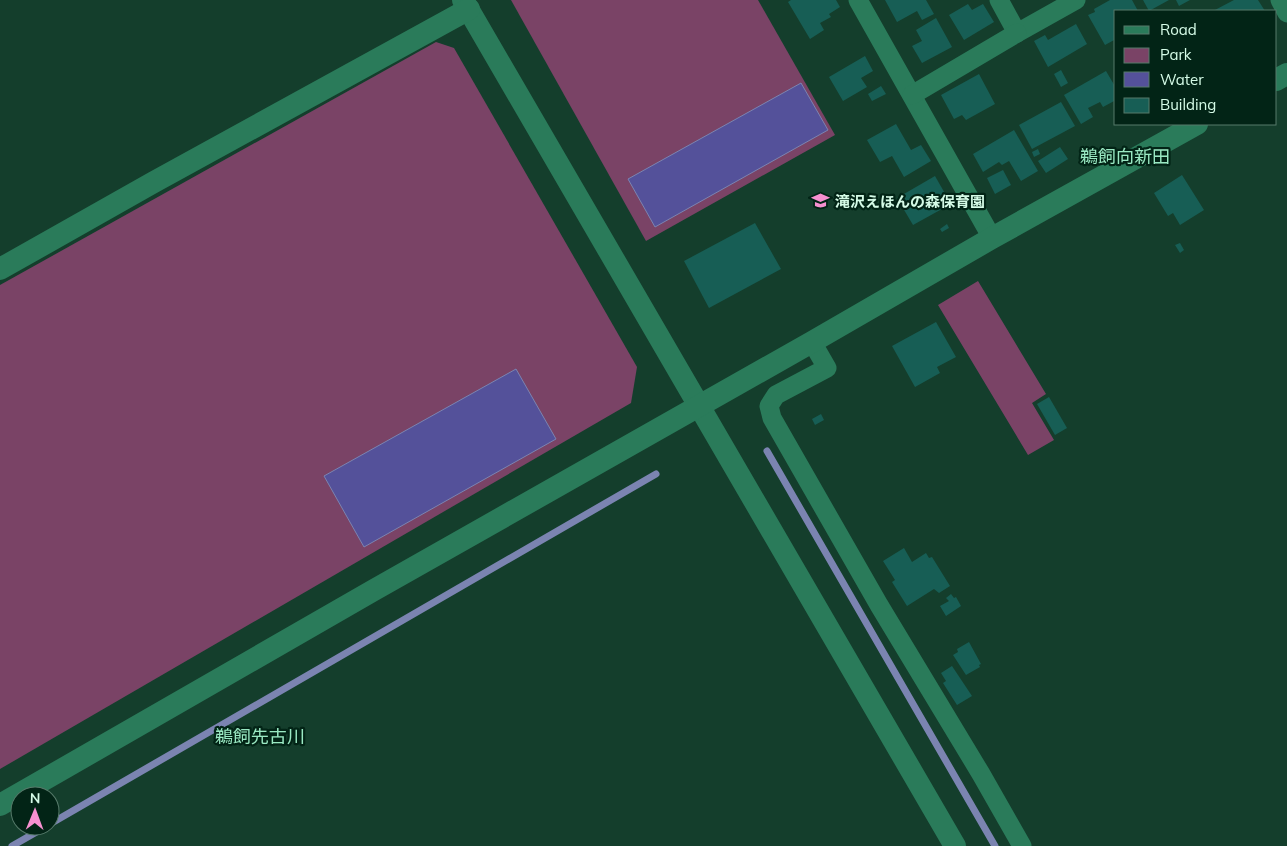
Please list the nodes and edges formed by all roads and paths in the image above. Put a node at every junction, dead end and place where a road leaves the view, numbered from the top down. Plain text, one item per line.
1 (858, 0) edge
2 (999, 0) edge
3 (1076, 0) edge
4 (1280, 0) edge
5 (466, 5) edge
6 (1287, 12) edge
7 (1018, 33) junction
8 (912, 95) junction
9 (1195, 125) edge
10 (992, 238) junction
11 (0, 269) edge
12 (812, 342) junction
13 (699, 405) junction
14 (0, 805) edge
15 (954, 846) edge
16 (1022, 846) edge

1 - 8 street
2 - 7 street
3 - 7 street
4 - 6 street
5 - 11 street
5 - 13 street
7 - 8 street
8 - 10 street
9 - 10 street
10 - 12 street
12 - 13 street
12 - 16 street
13 - 14 street
13 - 15 street

